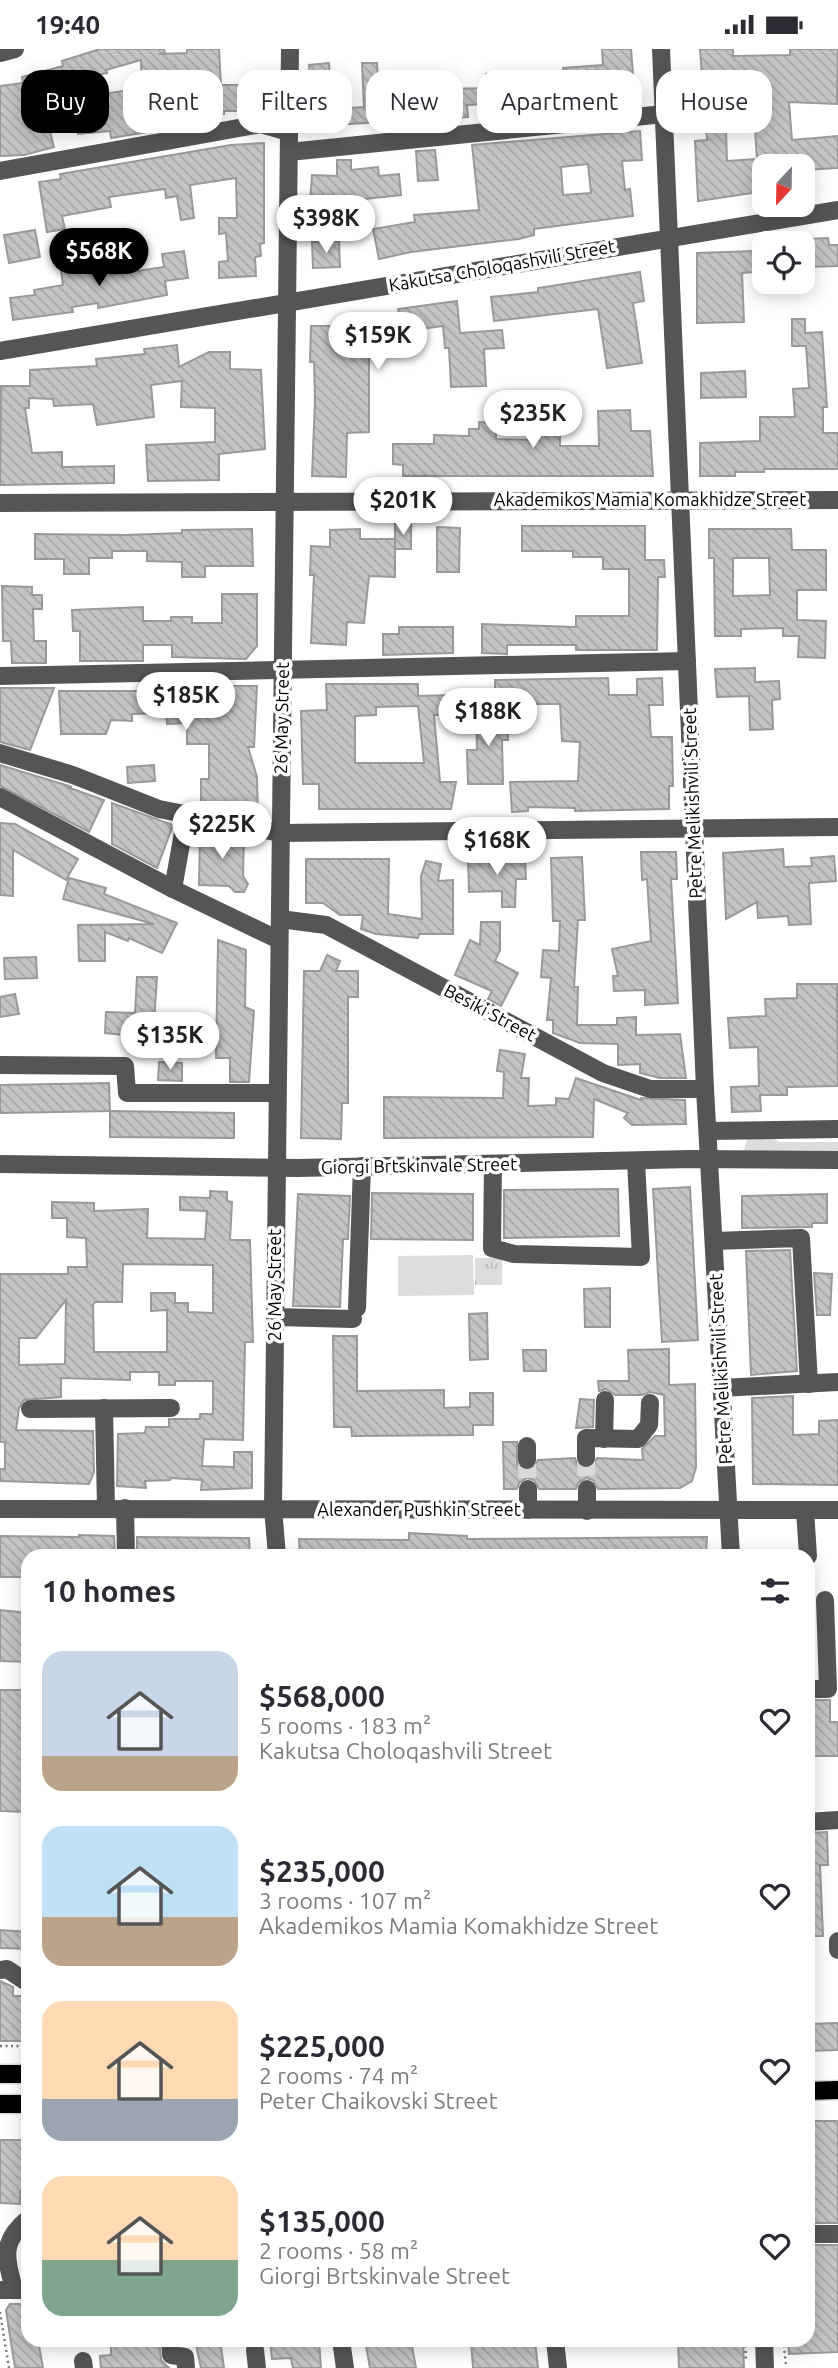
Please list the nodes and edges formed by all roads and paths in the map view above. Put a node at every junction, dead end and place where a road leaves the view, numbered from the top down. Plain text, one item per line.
1 (15, 49) edge
2 (290, 49) edge
3 (661, 49) edge
4 (0, 53) edge
5 (290, 70) edge
6 (662, 70) edge
7 (656, 115) edge
8 (237, 128) edge
9 (289, 133) edge
10 (665, 133) edge
11 (289, 152) junction
12 (0, 171) edge
13 (838, 210) edge
14 (669, 237) junction
15 (287, 303) junction
16 (0, 351) edge
17 (284, 500) junction
18 (680, 500) junction
19 (838, 500) edge
20 (0, 503) edge
21 (687, 661) junction
22 (282, 673) junction
23 (0, 676) edge
24 (0, 753) edge
25 (0, 797) edge
26 (186, 816) junction
27 (838, 827) edge
28 (694, 830) junction
29 (281, 833) junction
30 (173, 889) junction
31 (280, 919) junction
32 (279, 940) junction
33 (0, 1065) edge
34 (705, 1089) junction
35 (277, 1093) junction
36 (838, 1129) edge
37 (708, 1131) junction
38 (838, 1160) edge
39 (636, 1161) junction
40 (711, 1161) junction
41 (0, 1164) edge
42 (493, 1164) junction
43 (362, 1166) junction
44 (276, 1168) junction
45 (714, 1241) junction
46 (275, 1317) junction
47 (838, 1382) edge
48 (809, 1384) junction
49 (720, 1388) junction
50 (605, 1400) dead end
51 (650, 1403) dead end
52 (104, 1408) junction
53 (171, 1408) dead end
54 (30, 1409) dead end
55 (604, 1439) junction
56 (586, 1458) tunnel mouth
57 (528, 1489) tunnel mouth
58 (587, 1489) tunnel mouth
59 (106, 1508) junction
60 (125, 1508) junction
61 (0, 1509) edge
62 (273, 1509) junction
63 (528, 1510) junction
64 (805, 1510) junction
65 (838, 1510) edge
66 (587, 1511) junction
67 (729, 1511) junction
68 (126, 1549) edge
69 (276, 1549) edge
70 (731, 1549) edge
71 (808, 1549) edge
72 (825, 1599) dead end
73 (815, 1689) edge
74 (838, 1820) edge
75 (815, 1822) edge
76 (838, 1941) edge
77 (838, 1950) edge
78 (0, 1970) edge
79 (21, 1978) edge
80 (0, 2046) edge
81 (21, 2046) edge
82 (0, 2074) edge
83 (21, 2074) edge
84 (838, 2090) edge
85 (815, 2091) edge
86 (0, 2104) edge
87 (21, 2104) edge
88 (21, 2224) edge
89 (815, 2234) edge
90 (838, 2234) edge
91 (14, 2290) edge
92 (0, 2312) edge
93 (2, 2333) edge
94 (170, 2347) edge
95 (342, 2347) edge
96 (556, 2347) edge
97 (745, 2347) edge
98 (764, 2347) edge
99 (784, 2347) edge
100 (786, 2364) dead end
101 (9, 2368) edge
102 (186, 2368) edge
103 (345, 2368) edge
104 (558, 2368) edge
105 (746, 2368) edge
106 (765, 2368) edge

1 - 4 street
2 - 5 street, 26 May Street
3 - 6 street, Petre Melikishvili Street
7 - 11 street
8 - 12 street
9 - 11 street, 26 May Street
10 - 14 street, Petre Melikishvili Street
11 - 15 street, 26 May Street
13 - 14 street, Kakutsa Choloqashvili Street
14 - 15 street, Kakutsa Choloqashvili Street
14 - 18 street, Petre Melikishvili Street
15 - 16 street, Kakutsa Choloqashvili Street
15 - 17 street, 26 May Street
17 - 18 street, Akademikos Mamia Komakhidze Street
17 - 20 street, Akademikos Mamia Komakhidze Street
17 - 22 street, 26 May Street
18 - 19 street, Akademikos Mamia Komakhidze Street
18 - 21 street, Petre Melikishvili Street
21 - 22 street
21 - 28 street, Petre Melikishvili Street
22 - 23 street
22 - 29 street, 26 May Street
24 - 26 street
25 - 30 street
26 - 29 street
26 - 30 street
27 - 28 street
28 - 29 street
28 - 34 street, Petre Melikishvili Street
29 - 31 street, 26 May Street
30 - 32 street
31 - 32 street, 26 May Street
31 - 34 street, Besiki Street
32 - 35 street, 26 May Street
33 - 35 street
34 - 37 street, Petre Melikishvili Street
35 - 44 street, 26 May Street
36 - 37 street
37 - 40 street, Petre Melikishvili Street
38 - 40 street, Giorgi Brtskinvale Street
39 - 40 street, Giorgi Brtskinvale Street
39 - 42 street, Giorgi Brtskinvale Street
39 - 42 street
40 - 45 street, Petre Melikishvili Street
41 - 44 street, Giorgi Brtskinvale Street
42 - 43 street, Giorgi Brtskinvale Street
43 - 44 street, Giorgi Brtskinvale Street
43 - 46 street
44 - 46 street, 26 May Street
45 - 48 street
45 - 49 street, Petre Melikishvili Street
46 - 62 street, 26 May Street
47 - 48 street
48 - 49 street
49 - 67 street, Petre Melikishvili Street
50 - 55 street
51 - 55 street
52 - 53 street
52 - 54 street
52 - 59 street
55 - 56 street
57 - 63 street
58 - 66 street
59 - 60 street, Alexander Pushkin Street
59 - 61 street, Alexander Pushkin Street
60 - 62 street, Alexander Pushkin Street
60 - 68 street
62 - 63 street, Alexander Pushkin Street
62 - 69 street, 26 May Street
63 - 66 street, Alexander Pushkin Street
64 - 65 street, Alexander Pushkin Street
64 - 67 street, Alexander Pushkin Street
64 - 71 street
66 - 67 street, Alexander Pushkin Street
67 - 70 street, Petre Melikishvili Street
72 - 73 street
74 - 75 street
76 - 77 street
78 - 79 street
80 - 81 path
82 - 83 main road
84 - 85 main road
86 - 87 main road
88 - 91 street
89 - 90 street
92 - 93 path
93 - 101 path
94 - 102 street
95 - 103 street
96 - 104 street
97 - 105 path
98 - 106 street
99 - 100 path

